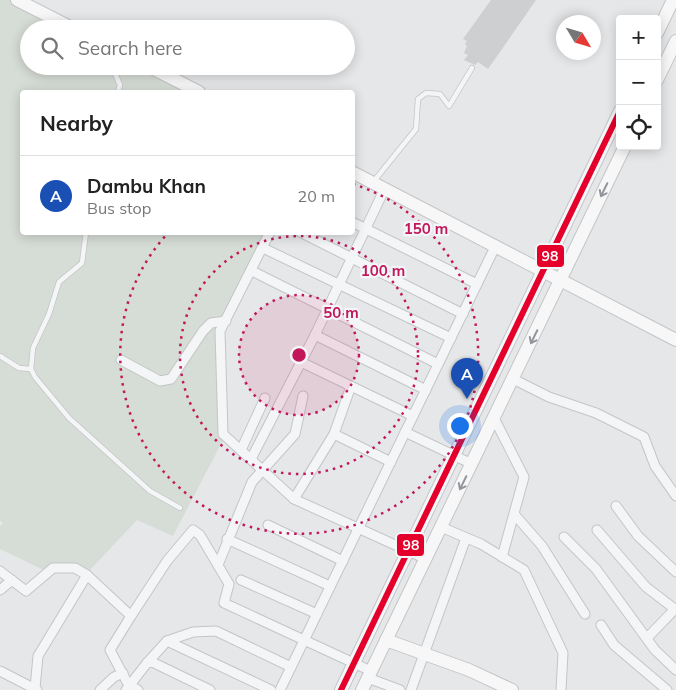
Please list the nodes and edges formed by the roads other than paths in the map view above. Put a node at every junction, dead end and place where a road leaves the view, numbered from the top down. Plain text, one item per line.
1 (17, 0) edge
2 (673, 0) edge
3 (56, 20) edge
4 (661, 25) edge
5 (676, 41) edge
6 (472, 68) dead end
7 (661, 72) edge
8 (117, 75) edge
9 (166, 75) edge
10 (118, 90) edge
11 (195, 90) edge
12 (616, 119) edge
13 (624, 150) edge
14 (355, 173) edge
15 (373, 182) junction
16 (386, 188) junction
17 (355, 223) edge
18 (366, 228) junction
19 (86, 235) edge
20 (268, 235) edge
21 (306, 235) edge
22 (496, 245) junction
23 (262, 248) junction
24 (351, 258) junction
25 (544, 270) junction
26 (252, 271) junction
27 (562, 279) junction
28 (340, 283) junction
29 (477, 284) junction
30 (328, 308) junction
31 (463, 314) junction
32 (226, 321) junction
33 (315, 335) junction
34 (451, 338) junction
35 (675, 338) edge
36 (0, 356) edge
37 (121, 360) dead end
38 (301, 362) junction
39 (438, 364) junction
40 (31, 369) junction
41 (513, 378) junction
42 (351, 386) junction
43 (426, 390) junction
44 (303, 396) dead end
45 (265, 398) dead end
46 (413, 416) junction
47 (494, 418) junction
48 (405, 432) junction
49 (334, 434) junction
50 (241, 450) junction
51 (454, 455) junction
52 (251, 459) junction
53 (391, 462) junction
54 (472, 464) junction
55 (263, 470) junction
56 (676, 496) edge
57 (294, 499) junction
58 (616, 506) dead end
59 (180, 508) dead end
60 (514, 516) junction
61 (268, 525) dead end
62 (359, 528) junction
63 (441, 528) junction
64 (597, 530) dead end
65 (564, 537) dead end
66 (466, 538) junction
67 (227, 540) junction
68 (408, 551) junction
69 (502, 557) junction
70 (426, 559) junction
71 (343, 561) junction
72 (218, 565) junction
73 (0, 570) edge
74 (676, 572) edge
75 (88, 575) junction
76 (12, 580) junction
77 (241, 580) dead end
78 (330, 586) junction
79 (0, 590) edge
80 (676, 610) edge
81 (317, 614) junction
82 (585, 614) dead end
83 (131, 616) junction
84 (600, 625) dead end
85 (647, 638) junction
86 (304, 640) junction
87 (386, 640) junction
88 (167, 641) junction
89 (425, 655) junction
90 (146, 663) junction
91 (354, 663) junction
92 (291, 667) junction
93 (676, 670) edge
94 (0, 672) edge
95 (123, 673) junction
96 (370, 674) junction
97 (676, 685) edge
98 (127, 687) edge
99 (36, 689) edge
100 (100, 690) edge
101 (138, 690) edge
102 (210, 690) edge
103 (271, 690) edge
104 (280, 690) edge
105 (341, 690) edge
106 (362, 690) edge
107 (400, 690) edge
108 (411, 690) edge
109 (512, 690) edge
110 (561, 690) edge
111 (667, 690) edge
112 (672, 690) edge

1 - 3 main road
2 - 4 main road
5 - 7 main road
6 - 15 lane
8 - 10 lane
9 - 11 main road
12 - 25 main road
13 -> 27 main road
14 - 15 main road
15 - 16 main road
16 - 18 street
16 - 22 main road
17 - 18 street
18 - 24 street
18 - 29 street
19 - 40 lane
20 - 23 street
21 - 24 street
22 - 25 main road
22 - 29 street
23 - 26 street
23 - 28 street
24 - 28 street
24 - 31 street
25 - 27 main road
25 - 51 main road
26 - 30 street
26 - 32 street
27 - 35 main road
27 -> 41 main road
28 - 30 street
28 - 34 street
29 - 31 street
30 - 33 street
30 - 39 street
31 - 34 street
32 - 37 street
32 - 50 street
33 - 38 street
33 - 43 street
34 - 39 street
36 - 40 lane
38 - 42 street
38 - 52 street
39 - 43 street
40 - 59 lane
41 - 47 main road
41 - 56 street
42 - 46 street
42 - 49 street
43 - 46 street
44 - 55 street
45 - 50 street
46 - 48 street
47 - 54 main road
47 - 60 street
48 - 51 street
48 - 53 street
49 - 53 street
49 - 57 street
50 - 52 street
51 - 54 street
51 - 68 main road
52 - 55 street
53 - 62 street
54 -> 63 main road
55 - 57 street
55 - 67 street
57 - 62 street
58 - 74 street
60 - 69 street
60 - 82 street
61 - 71 street
62 - 68 street
62 - 71 street
63 - 66 street
63 - 70 main road
64 - 80 street
65 - 85 street
66 - 69 street
66 - 89 street
67 - 72 street
67 - 78 street
68 - 70 street
68 - 91 main road
69 - 110 street
70 - 87 main road
71 - 78 street
72 - 83 street
72 - 86 street
73 - 76 street
75 - 76 street
75 - 83 street
75 - 99 street
76 - 79 street
77 - 81 street
78 - 81 street
80 - 85 street
81 - 86 street
83 - 95 street
84 - 111 street
85 - 93 street
86 - 91 street
86 - 92 street
87 - 89 main road
87 - 96 main road
88 - 90 street
88 - 92 street
88 - 103 street
89 - 108 street
89 - 109 main road
90 - 98 street
90 - 102 street
91 - 96 street
91 - 105 main road
92 - 104 street
94 - 99 street
95 - 98 street
95 - 100 street
96 - 106 main road
96 - 107 street
97 - 112 street
98 - 101 street

